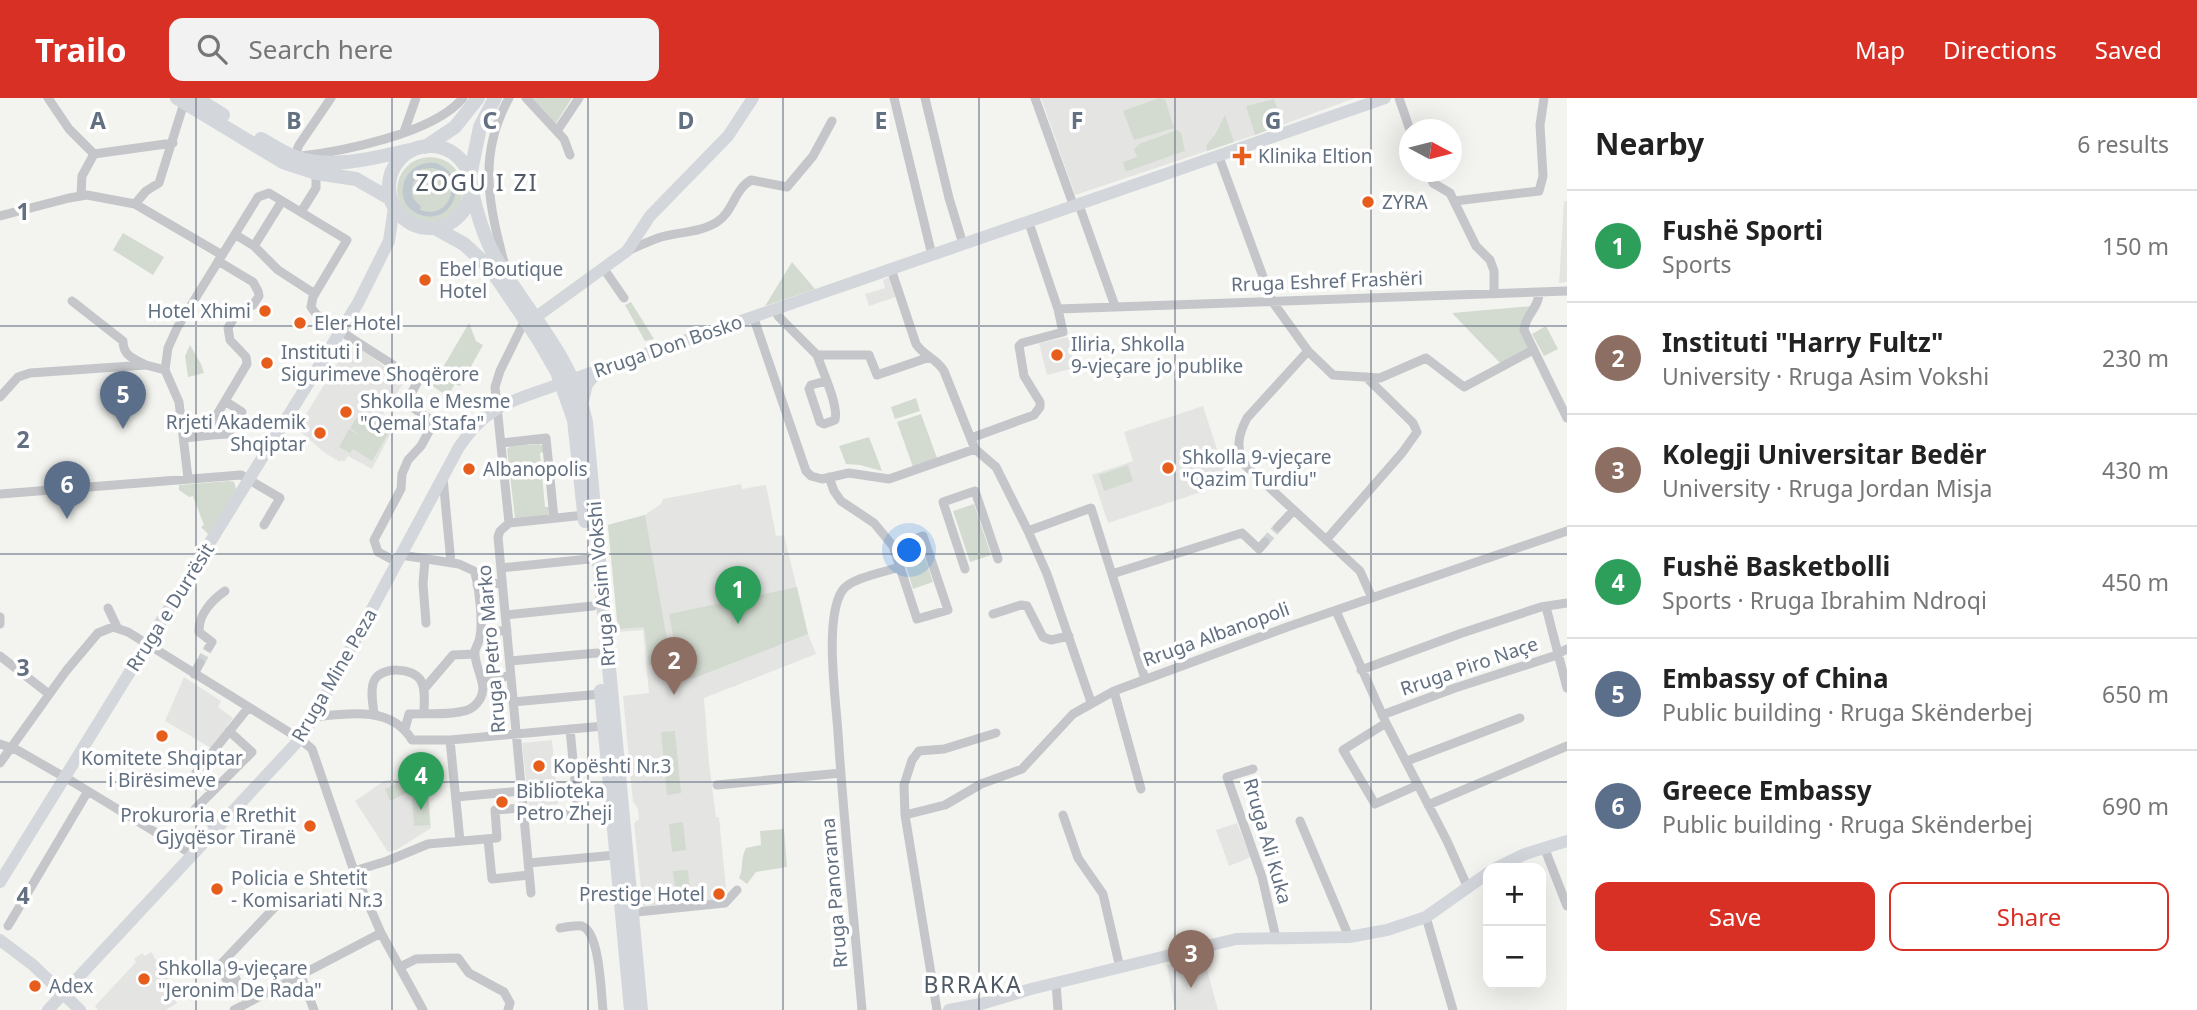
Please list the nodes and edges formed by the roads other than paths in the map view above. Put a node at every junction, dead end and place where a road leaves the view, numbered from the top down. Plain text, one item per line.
1 (48, 98) edge
2 (331, 98) edge
3 (416, 98) edge
4 (463, 98) edge
5 (478, 98) edge
6 (495, 98) edge
7 (509, 98) edge
8 (526, 98) edge
9 (579, 98) edge
10 (753, 98) edge
11 (894, 98) edge
12 (925, 98) edge
13 (1035, 98) edge
14 (1385, 98) edge
15 (1399, 98) edge
16 (1544, 98) edge
17 (186, 100) edge
18 (1406, 119) edge
19 (832, 121) dead end
20 (557, 131) junction
21 (404, 132) junction
22 (173, 143) junction
23 (420, 148) junction
24 (94, 154) junction
25 (570, 155) dead end
26 (294, 157) junction
27 (1219, 157) junction
28 (316, 173) junction
29 (471, 182) junction
30 (1433, 182) edge
31 (81, 195) junction
32 (282, 201) junction
33 (1455, 201) junction
34 (393, 203) junction
35 (135, 204) junction
36 (1077, 206) junction
37 (301, 212) junction
38 (0, 216) edge
39 (1029, 223) junction
40 (435, 228) junction
41 (236, 235) junction
42 (963, 244) junction
43 (254, 246) junction
44 (627, 251) junction
45 (932, 255) junction
46 (220, 258) junction
47 (604, 269) junction
48 (891, 269) junction
49 (509, 277) junction
50 (1567, 291) edge
51 (1539, 293) junction
52 (315, 294) junction
53 (1494, 294) junction
54 (624, 298) dead end
55 (72, 301) dead end
56 (1272, 301) junction
57 (1115, 306) junction
58 (774, 309) junction
59 (1058, 309) junction
60 (753, 316) junction
61 (531, 318) junction
62 (341, 331) junction
63 (1533, 350) junction
64 (1308, 351) junction
65 (817, 355) junction
66 (930, 357) junction
67 (146, 365) junction
68 (165, 369) junction
69 (596, 372) junction
70 (1366, 377) junction
71 (568, 381) junction
72 (826, 381) junction
73 (0, 397) edge
74 (225, 401) junction
75 (582, 402) junction
76 (497, 407) junction
77 (1567, 418) edge
78 (212, 435) junction
79 (184, 438) junction
80 (971, 438) junction
81 (502, 443) junction
82 (975, 449) junction
83 (443, 476) junction
84 (829, 477) junction
85 (188, 478) junction
86 (250, 478) junction
87 (0, 494) edge
88 (1294, 510) junction
89 (585, 515) junction
90 (554, 518) junction
91 (509, 523) junction
92 (264, 525) dead end
93 (1278, 527) tunnel mouth
94 (1028, 531) junction
95 (1567, 531) edge
96 (1326, 540) junction
97 (1265, 542) dead end
98 (893, 546) junction
99 (399, 559) junction
100 (425, 559) junction
101 (589, 559) junction
102 (998, 559) dead end
103 (451, 563) junction
104 (900, 567) junction
105 (501, 568) junction
106 (965, 569) dead end
107 (1112, 574) junction
108 (502, 583) junction
109 (477, 586) junction
110 (225, 591) dead end
111 (1372, 598) junction
112 (1567, 603) edge
113 (593, 606) junction
114 (1546, 607) junction
115 (108, 608) dead end
116 (1336, 611) junction
117 (993, 614) dead end
118 (506, 615) junction
119 (0, 617) edge
120 (426, 623) dead end
121 (0, 624) edge
122 (117, 627) junction
123 (507, 630) junction
124 (481, 633) junction
125 (1069, 636) junction
126 (147, 645) junction
127 (209, 647) dead end
128 (1563, 652) edge
129 (597, 653) junction
130 (475, 654) junction
131 (0, 656) edge
132 (510, 661) junction
133 (200, 663) tunnel mouth
134 (1361, 670) junction
135 (194, 674) junction
136 (511, 676) junction
137 (482, 679) junction
138 (1145, 679) junction
139 (1567, 688) edge
140 (424, 689) junction
141 (1114, 691) junction
142 (49, 694) junction
143 (601, 694) junction
144 (513, 702) junction
145 (1091, 702) junction
146 (248, 708) junction
147 (424, 713) junction
148 (374, 714) junction
149 (314, 717) junction
150 (1384, 719) junction
151 (1520, 719) dead end
152 (604, 726) junction
153 (405, 729) junction
154 (570, 729) junction
155 (229, 731) junction
156 (996, 733) dead end
157 (516, 734) junction
158 (300, 738) junction
159 (450, 740) junction
160 (0, 744) edge
161 (1567, 746) edge
162 (11, 748) junction
163 (1407, 761) junction
164 (0, 763) edge
165 (1253, 769) dead end
166 (841, 773) junction
167 (65, 778) junction
168 (717, 785) dead end
169 (1418, 785) junction
170 (1141, 789) dead end
171 (88, 791) junction
172 (213, 791) junction
173 (522, 791) junction
174 (456, 797) junction
175 (1428, 804) junction
176 (612, 810) junction
177 (524, 813) junction
178 (578, 813) junction
179 (905, 815) junction
180 (1063, 816) dead end
181 (1300, 821) dead end
182 (217, 829) junction
183 (488, 839) junction
184 (460, 841) junction
185 (1567, 841) edge
186 (1544, 847) junction
187 (193, 855) junction
188 (616, 855) junction
189 (528, 863) junction
190 (1505, 863) edge
191 (354, 871) junction
192 (529, 875) junction
193 (1483, 877) edge
194 (0, 882) edge
195 (1468, 888) junction
196 (737, 890) dead end
197 (531, 892) dead end
198 (1567, 906) edge
199 (275, 907) dead end
200 (627, 913) junction
201 (1426, 917) junction
202 (8, 926) dead end
203 (560, 928) dead end
204 (382, 933) junction
205 (1349, 937) junction
206 (1276, 938) junction
207 (0, 940) edge
208 (400, 967) junction
209 (1120, 968) junction
210 (300, 976) junction
211 (1056, 983) junction
212 (63, 993) junction
213 (247, 1003) junction
214 (48, 1010) edge
215 (80, 1010) edge
216 (234, 1010) edge
217 (314, 1010) edge
218 (423, 1010) edge
219 (508, 1010) edge
220 (603, 1010) edge
221 (631, 1010) edge
222 (641, 1010) edge
223 (862, 1010) edge
224 (937, 1010) edge
225 (949, 1010) edge
226 (1058, 1010) edge
227 (1453, 1010) edge

1 - 24 street
2 - 26 street
3 - 21 street
4 - 21 street
5 - 23 main road
6 - 29 main road
7 - 49 street
8 - 20 street
9 - 20 street
10 - 44 main road
11 - 45 street
12 - 42 street
13 - 36 street
14 - 27 main road, Rruga Don Bosko
15 - 18 street
16 - 33 street
17 - 22 street
17 - 26 main road
17 - 28 main road
19 - 44 street
20 - 25 street
21 - 26 street
22 - 24 street
22 - 35 street
23 - 26 main road
23 - 29 main road
23 - 34 main road
24 - 31 street
27 - 36 main road, Rruga Don Bosko
27 - 56 street
28 - 34 main road
28 - 37 street
29 - 40 main road
29 - 49 main road, Rruga Asim Vokshi
30 - 33 street
31 - 35 street
31 - 38 street
32 - 37 street
32 - 41 street
32 - 43 street
33 - 53 street
34 - 40 main road
34 - 62 main road, Rruga e Durrësit
35 - 46 street
36 - 39 main road, Rruga Don Bosko
36 - 57 street
37 - 52 street
39 - 42 main road, Rruga Don Bosko
39 - 59 street
40 - 61 main road, Rruga Asim Vokshi
41 - 43 street
41 - 46 street
42 - 45 main road, Rruga Don Bosko
43 - 52 street
44 - 47 main road
45 - 48 main road, Rruga Don Bosko
46 - 68 street
46 - 74 street
47 - 54 street
47 - 61 main road
48 - 58 main road, Rruga Don Bosko
48 - 66 street
49 - 61 main road, Rruga Asim Vokshi
50 - 51 street, Rruga Eshref Frashëri
51 - 53 street, Rruga Eshref Frashëri
51 - 63 street
52 - 62 street
53 - 56 street, Rruga Eshref Frashëri
55 - 67 street
56 - 57 street, Rruga Eshref Frashëri
56 - 64 street
57 - 59 street, Rruga Eshref Frashëri
58 - 60 main road, Rruga Don Bosko
58 - 65 street
59 - 80 street
60 - 69 main road, Rruga Don Bosko
60 - 84 street
61 - 71 main road, Rruga Asim Vokshi
61 - 76 street
62 - 86 main road, Rruga e Durrësit
62 - 99 street
63 - 70 street
63 - 77 street
64 - 70 street
64 - 88 street
65 - 66 street
65 - 72 street
66 - 80 street
67 - 68 street
67 - 73 street
68 - 79 street
69 - 71 main road, Rruga Don Bosko
69 - 75 main road
70 - 96 street
71 - 75 main road, Rruga Asim Vokshi
71 - 76 main road, Rruga Mine Peza
71 - 89 main road, Rruga Asim Vokshi
72 - 72 street
74 - 78 street
74 - 78 street
75 - 200 main road, Rruga Asim Vokshi
76 - 81 street
76 - 83 main road, Rruga Mine Peza
78 - 79 street
79 - 85 street
80 - 82 street
81 - 90 street
81 - 91 street
82 - 84 street
82 - 94 street
83 - 99 main road, Rruga Mine Peza
83 - 103 street
84 - 98 street
85 - 86 street
85 - 87 street
86 - 92 street
86 - 126 main road, Rruga e Durrësit
88 - 93 street
88 - 96 street
89 - 90 street
89 - 101 main road, Rruga Asim Vokshi
90 - 91 street
91 - 105 street, Rruga Petro Marko
94 - 107 street
94 - 125 street
95 - 111 street, Rruga Albanopoli
96 - 111 street
97 - 107 street
98 - 104 street
98 - 104 street
99 - 100 street
99 - 149 main road, Rruga Mine Peza
100 - 103 street
100 - 120 street
101 - 105 street
101 - 113 main road, Rruga Asim Vokshi
102 - 106 street
103 - 109 street
104 - 166 street, Rruga Panorama
105 - 108 street, Rruga Petro Marko
107 - 138 street
108 - 109 street
108 - 118 street, Rruga Petro Marko
109 - 124 street
110 - 127 street
111 - 116 street, Rruga Albanopoli
112 - 114 street
113 - 118 street
113 - 129 main road, Rruga Asim Vokshi
114 - 128 street
114 - 134 street
115 - 122 street
116 - 134 street
116 - 138 street, Rruga Albanopoli
117 - 125 street
118 - 123 street, Rruga Petro Marko
119 - 121 street
122 - 126 street
122 - 142 street
123 - 124 street
123 - 132 street, Rruga Petro Marko
124 - 130 street
125 - 145 street
126 - 135 street
126 - 167 main road, Rruga e Durrësit
128 - 139 street
128 - 150 street, Rruga Piro Naçe
129 - 132 street
129 - 143 main road, Rruga Asim Vokshi
130 - 137 street
130 - 140 street
131 - 142 street
132 - 136 street, Rruga Petro Marko
133 - 135 street
134 - 150 street
135 - 146 street
136 - 137 street
136 - 144 street, Rruga Petro Marko
137 - 147 street
138 - 141 street, Rruga Albanopoli
140 - 147 street
140 - 148 street
141 - 145 street, Rruga Albanopoli
141 - 170 street
142 - 162 street
143 - 144 street
143 - 152 main road, Rruga Asim Vokshi
144 - 157 street, Rruga Petro Marko
145 - 179 street, Rruga Albanopoli
146 - 155 street
146 - 158 street
147 - 153 street
148 - 149 street
148 - 153 street
149 - 158 main road, Rruga Mine Peza
150 - 163 street
150 - 169 street, Rruga Piro Naçe
151 - 163 street
152 - 154 street
152 - 176 main road, Rruga Asim Vokshi
153 - 159 street
154 - 157 street
154 - 178 street
155 - 172 street
155 - 172 street
156 - 179 street
157 - 159 street
157 - 173 street, Rruga Petro Marko
158 - 182 main road, Rruga Mine Peza
158 - 191 street
159 - 174 street
160 - 162 street
161 - 175 street
162 - 164 street
162 - 167 street
163 - 169 street
165 - 206 street, Rruga Ali Kuka
166 - 168 street
166 - 223 street, Rruga Panorama
167 - 171 street
167 - 194 main road, Rruga e Durrësit
169 - 175 street
171 - 187 street
171 - 202 street
172 - 182 street
173 - 174 street
173 - 177 street, Rruga Petro Marko
174 - 184 street
175 - 195 street
176 - 178 street
176 - 188 main road, Rruga Asim Vokshi
177 - 178 street
177 - 183 street
177 - 189 street, Rruga Petro Marko
179 - 224 street
180 - 209 street
181 - 205 street
182 - 187 main road, Rruga Mine Peza
183 - 184 street
183 - 192 street
184 - 191 street
185 - 186 main road
186 - 190 main road
186 - 198 street
187 - 212 main road, Rruga Mine Peza
188 - 189 street
188 - 200 main road, Rruga Asim Vokshi
189 - 192 street, Rruga Petro Marko
191 - 204 street
192 - 197 street, Rruga Petro Marko
193 - 195 main road
195 - 201 main road
196 - 200 street
199 - 213 street
200 - 221 main road, Rruga Asim Vokshi
200 - 222 main road, Rruga Asim Vokshi
201 - 205 main road
201 - 227 street
203 - 220 street
204 - 208 street
204 - 210 street
205 - 206 main road
206 - 209 main road
207 - 212 main road
208 - 218 street
208 - 219 street
209 - 211 main road
210 - 213 street
210 - 217 street
211 - 225 main road
211 - 226 street
212 - 214 main road, Rruga Mine Peza
212 - 215 main road
213 - 216 street

